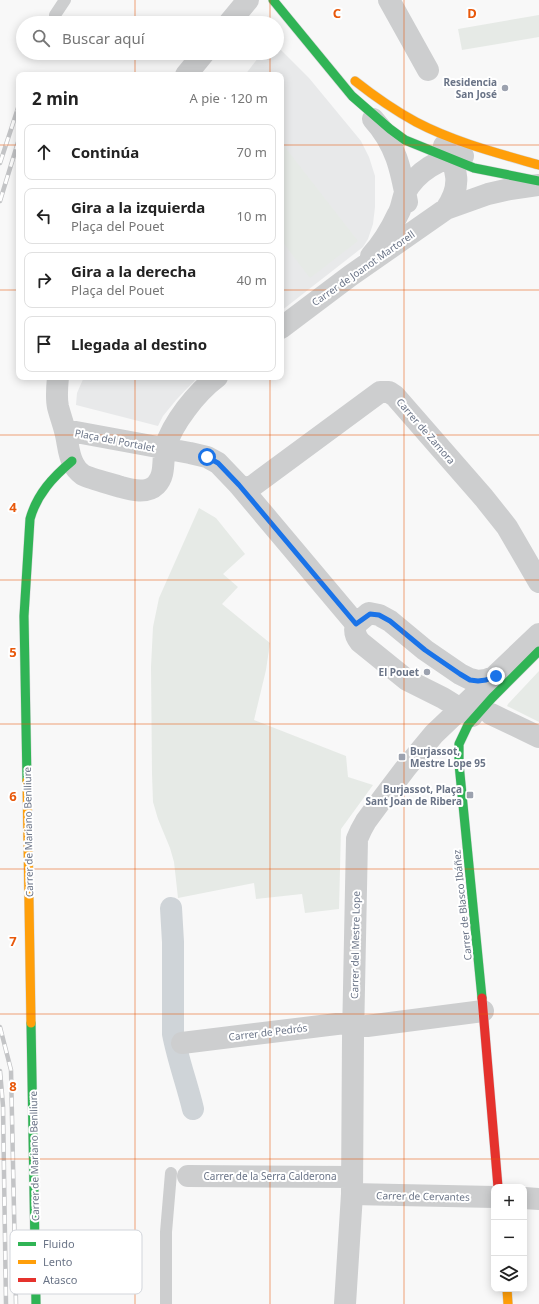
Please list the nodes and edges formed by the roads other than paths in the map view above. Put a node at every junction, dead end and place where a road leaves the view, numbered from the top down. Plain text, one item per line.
1 (65, 0) edge
2 (248, 0) edge
3 (273, 0) edge
4 (389, 0) edge
5 (55, 15) dead end
6 (235, 16) edge
7 (298, 30) junction
8 (198, 60) edge
9 (428, 70) dead end
10 (188, 72) edge
11 (352, 96) junction
12 (417, 122) junction
13 (450, 159) junction
14 (539, 166) edge
15 (539, 181) edge
16 (539, 185) edge
17 (405, 194) junction
18 (440, 213) junction
19 (350, 276) junction
20 (284, 326) edge
21 (58, 380) edge
22 (214, 380) edge
23 (65, 430) junction
24 (165, 449) junction
25 (72, 462) junction
26 (239, 485) junction
27 (539, 582) edge
28 (356, 624) junction
29 (539, 634) edge
30 (531, 650) edge
31 (496, 676) junction
32 (475, 713) junction
33 (539, 737) edge
34 (483, 1011) junction
35 (360, 1024) junction
36 (182, 1043) dead end
37 (179, 1175) joint
38 (498, 1184) edge
39 (352, 1185) junction
40 (491, 1197) edge
41 (527, 1198) edge
42 (539, 1199) edge
43 (35, 1230) edge
44 (507, 1292) edge
45 (36, 1294) edge
46 (36, 1304) edge
47 (166, 1304) edge
48 (346, 1304) edge
49 (508, 1304) edge

1 - 5 lane
2 - 6 street
3 - 7 street
4 - 9 street
7 - 11 street
7 - 12 street
8 - 10 street
11 - 13 street
11 - 17 street
12 - 13 street, Carrer de Joanot Martorell
12 - 14 street
13 - 14 street
13 - 15 street
13 - 17 street
13 - 18 street, Carrer de Joanot Martorell
16 - 18 street, Carrer de Joanot Martorell
17 - 18 street
17 - 19 street
18 - 19 street, Carrer de Joanot Martorell
19 - 20 street, Carrer de Joanot Martorell
21 - 23 street
22 - 24 street
23 - 24 street, Plaça del Portalet
23 - 25 street
24 - 25 street, Plaça del Portalet
24 - 26 street, Plaça del Portalet
25 - 43 street, Carrer de Mariano Benlliure
26 - 27 street, Carrer de Zamora
26 - 28 street
28 - 31 street
28 - 32 street
29 - 30 street, Carrer del Mestre Lope
30 - 31 street, Carrer del Mestre Lope
30 - 32 street, Carrer de Blasco Ibáñez
31 - 32 street, Carrer del Mestre Lope
32 - 33 street
32 - 34 street, Carrer de Blasco Ibáñez
32 - 35 street, Carrer del Mestre Lope
34 - 35 street, Carrer de Pedrós
34 - 38 street, Carrer de Blasco Ibáñez
35 - 36 street, Carrer de Pedrós
35 - 39 street, Carrer del Mestre Lope
37 - 39 street, Carrer de la Serra Calderona
37 - 47 lane
39 - 40 street, Carrer de Cervantes
39 - 48 street, Carrer del Mestre Lope
41 - 42 street
44 - 49 street
45 - 46 street, Carrer de Mariano Benlliure

